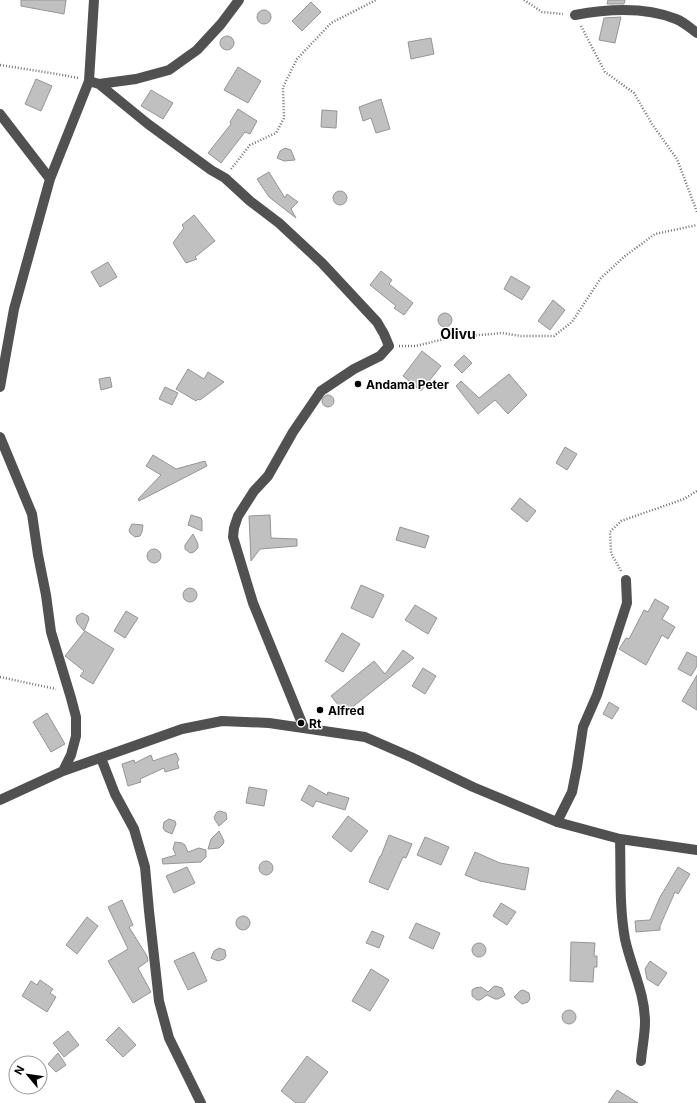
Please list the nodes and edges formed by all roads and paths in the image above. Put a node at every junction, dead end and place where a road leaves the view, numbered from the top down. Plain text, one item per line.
1 (94, 0) edge
2 (239, 0) edge
3 (376, 0) edge
4 (524, 0) edge
5 (575, 14) junction
6 (697, 33) edge
7 (0, 65) edge
8 (89, 81) junction
9 (99, 84) junction
10 (0, 114) edge
11 (50, 178) junction
12 (225, 178) junction
13 (697, 212) edge
14 (697, 225) edge
15 (389, 346) junction
16 (0, 387) edge
17 (0, 437) edge
18 (697, 491) edge
19 (626, 580) joint
20 (0, 678) edge
21 (70, 692) junction
22 (304, 728) junction
23 (101, 758) junction
24 (62, 771) junction
25 (0, 800) edge
26 (558, 822) junction
27 (620, 839) junction
28 (697, 850) edge
29 (641, 1061) dead end
30 (201, 1103) edge

1 - 8 street
2 - 9 street
3 - 12 path
4 - 5 path
5 - 6 street
5 - 13 path
7 - 8 path
8 - 9 street
8 - 11 street
9 - 12 street
10 - 11 street
11 - 16 street
12 - 15 street
14 - 15 path
15 - 22 street
17 - 21 street
18 - 19 path
19 - 26 street
20 - 21 path
21 - 24 street
22 - 23 street
22 - 26 street
23 - 24 street
23 - 30 street
24 - 25 street
26 - 27 street
27 - 28 street
27 - 29 street

